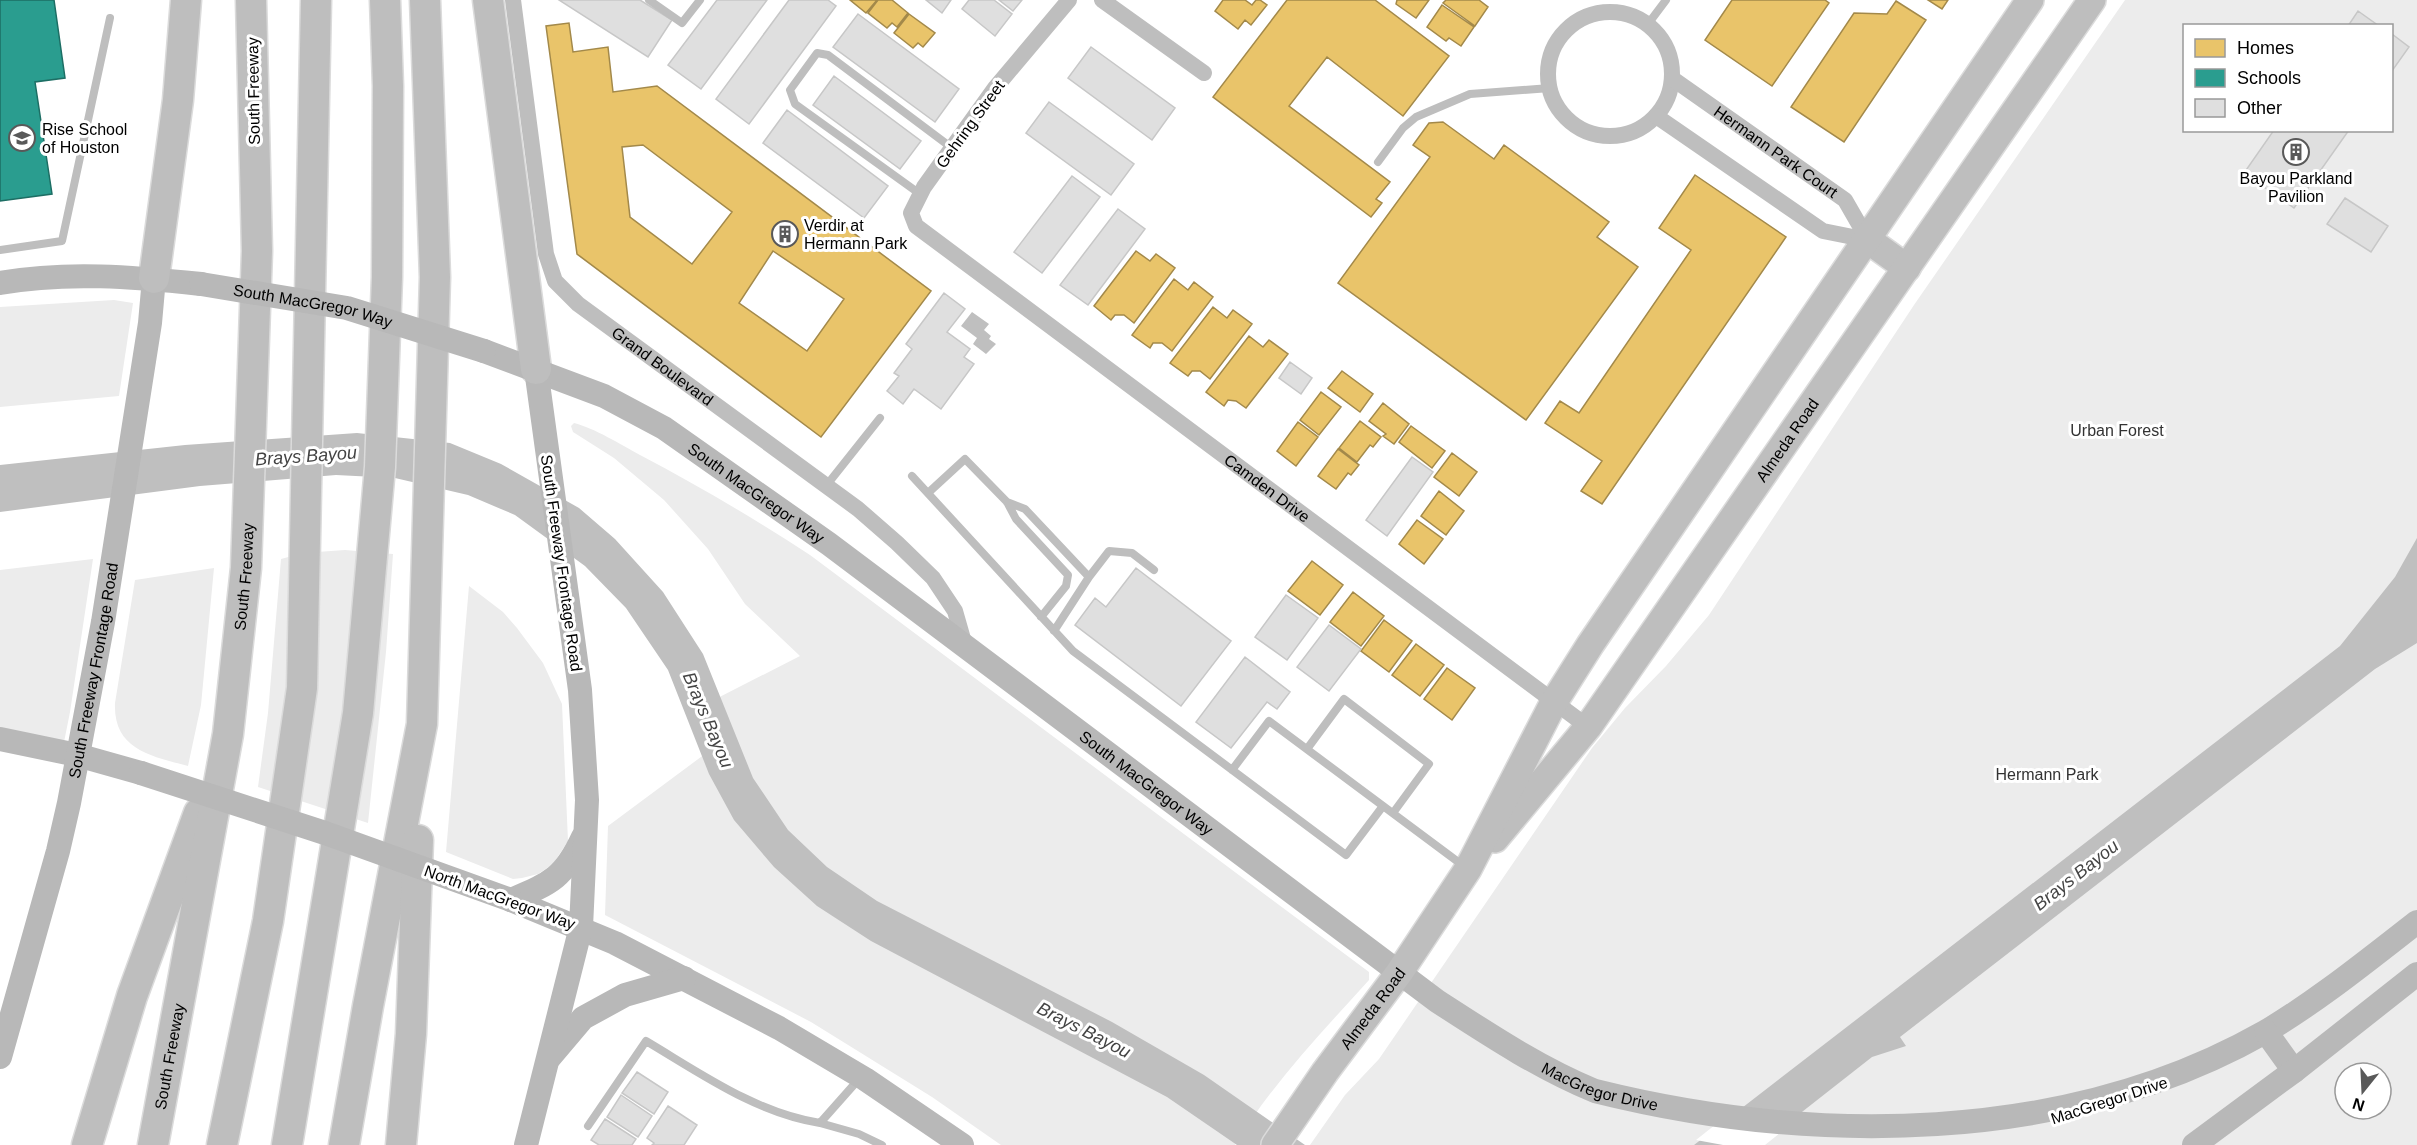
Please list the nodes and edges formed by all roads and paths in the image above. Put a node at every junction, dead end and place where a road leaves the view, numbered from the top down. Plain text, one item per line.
1 (186, 0) edge
2 (251, 0) edge
3 (316, 0) edge
4 (386, 0) edge
5 (425, 0) edge
6 (488, 0) edge
7 (513, 0) edge
8 (649, 0) edge
9 (700, 0) edge
10 (1069, 0) edge
11 (1102, 0) edge
12 (1666, 0) edge
13 (2030, 0) edge
14 (2092, 0) edge
15 (110, 18) dead end
16 (1648, 24) junction
17 (1204, 73) dead end
18 (1673, 79) junction
19 (1550, 88) junction
20 (1656, 116) junction
21 (952, 148) junction
22 (1378, 162) dead end
23 (920, 194) junction
24 (1868, 240) junction
25 (0, 249) edge
26 (946, 249) joint
27 (1907, 268) junction
28 (154, 278) junction
29 (0, 283) edge
30 (536, 369) junction
31 (880, 418) dead end
32 (912, 476) dead end
33 (826, 486) junction
34 (928, 493) junction
35 (1007, 502) junction
36 (1154, 570) dead end
37 (1089, 577) junction
38 (1041, 617) junction
39 (1054, 631) junction
40 (965, 646) junction
41 (1554, 702) junction
42 (422, 724) junction
43 (1588, 727) junction
44 (228, 734) junction
45 (0, 738) edge
46 (1307, 749) junction
47 (77, 755) junction
48 (1232, 770) junction
49 (1383, 806) junction
50 (1393, 813) junction
51 (586, 829) junction
52 (1468, 869) junction
53 (511, 900) junction
54 (2417, 922) edge
55 (581, 927) junction
56 (1399, 973) junction
57 (2417, 974) edge
58 (684, 978) junction
59 (2265, 1032) junction
60 (0, 1057) edge
61 (547, 1061) junction
62 (2294, 1071) junction
63 (861, 1076) junction
64 (820, 1123) junction
65 (588, 1126) dead end
66 (87, 1145) edge
67 (153, 1145) edge
68 (222, 1145) edge
69 (287, 1145) edge
70 (344, 1145) edge
71 (401, 1145) edge
72 (526, 1145) edge
73 (882, 1145) edge
74 (962, 1145) edge
75 (1275, 1145) edge
76 (2194, 1145) edge

1 - 28 highway
2 - 44 highway, South Freeway
3 - 68 highway
4 - 69 highway
5 - 42 highway
6 - 30 highway
7 - 33 street, Grand Boulevard
8 - 9 lane
10 - 21 street, Gehring Street
11 - 17 street
12 - 16 lane
13 - 24 main road, Almeda Road
14 - 27 main road, Almeda Road
15 - 25 lane
16 - 18 street
16 - 19 street
18 - 20 street
18 - 24 street, Hermann Park Court
19 - 20 street
19 - 22 lane
20 - 24 street
21 - 23 street, Gehring Street
21 - 23 lane
23 - 26 street, Gehring Street
24 - 27 main road
24 - 41 main road, Almeda Road
26 - 41 street, Camden Drive
27 - 43 main road, Almeda Road
28 - 29 main road, South MacGregor Way
28 - 30 main road, South MacGregor Way, bridge
28 - 47 main road, South Freeway Frontage Road
30 - 40 main road, South MacGregor Way
30 - 51 main road, South Freeway Frontage Road
31 - 33 lane
32 - 34 lane
33 - 40 street, Grand Boulevard
34 - 35 lane
34 - 38 lane
35 - 37 lane
35 - 38 lane
36 - 37 lane
37 - 39 lane
38 - 39 lane
39 - 48 lane
40 - 56 main road, South MacGregor Way
41 - 43 street, Camden Drive
41 - 52 main road, Almeda Road
42 - 70 highway
42 - 71 highway
43 - 52 main road, Almeda Road
44 - 66 highway
44 - 67 highway, South Freeway
45 - 47 main road, North MacGregor Way
46 - 48 lane
46 - 49 lane
46 - 50 lane
47 - 53 main road, North MacGregor Way, bridge
47 - 60 main road, South Freeway Frontage Road
48 - 49 lane
49 - 50 lane
50 - 52 lane
51 - 53 main road
51 - 55 main road, South Freeway Frontage Road
52 - 56 main road, Almeda Road
53 - 55 main road, North MacGregor Way
54 - 59 main road, MacGregor Drive
55 - 58 main road, North MacGregor Way
55 - 61 main road, South Freeway Frontage Road
56 - 59 main road, MacGregor Drive
56 - 75 main road, Almeda Road
57 - 62 main road
58 - 61 main road
58 - 63 main road, North MacGregor Way
59 - 62 main road
61 - 72 main road, South Freeway Frontage Road
62 - 76 main road
63 - 64 lane
63 - 74 main road, North MacGregor Way
64 - 65 lane
64 - 73 lane

